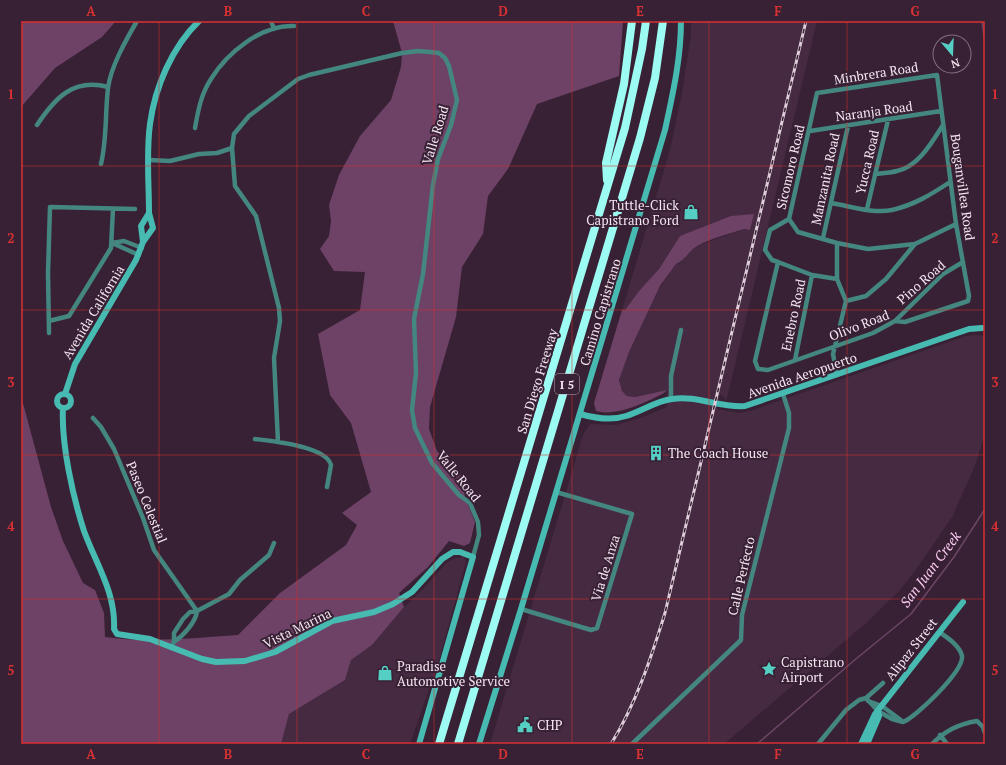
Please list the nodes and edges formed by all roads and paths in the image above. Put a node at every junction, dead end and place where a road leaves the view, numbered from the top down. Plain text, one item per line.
1 (137, 21) edge
2 (199, 21) edge
3 (271, 21) edge
4 (632, 21) edge
5 (646, 21) edge
6 (663, 21) edge
7 (681, 21) edge
8 (282, 23) edge
9 (294, 26) dead end
10 (274, 29) junction
11 (937, 75) joint
12 (108, 87) junction
13 (817, 93) joint
14 (941, 111) junction
15 (888, 120) junction
16 (37, 125) dead end
17 (943, 125) junction
18 (848, 126) junction
19 (195, 128) dead end
20 (810, 131) junction
21 (232, 148) junction
22 (149, 160) junction
23 (101, 164) dead end
24 (875, 174) junction
25 (950, 182) junction
26 (608, 184) junction
27 (831, 203) junction
28 (113, 209) junction
29 (135, 209) dead end
30 (867, 210) junction
31 (149, 212) junction
32 (789, 219) junction
33 (956, 224) junction
34 (823, 238) junction
35 (112, 243) junction
36 (837, 243) junction
37 (915, 244) junction
38 (142, 245) junction
39 (139, 255) junction
40 (778, 262) junction
41 (963, 262) junction
42 (812, 275) junction
43 (837, 279) junction
44 (846, 301) junction
45 (968, 301) joint
46 (895, 320) junction
47 (49, 321) junction
48 (982, 328) dead end
49 (681, 330) dead end
50 (49, 334) dead end
51 (835, 346) junction
52 (795, 360) junction
53 (837, 375) junction
54 (65, 394) junction
55 (783, 394) junction
56 (670, 399) junction
57 (63, 408) junction
58 (580, 414) junction
59 (93, 418) dead end
60 (255, 439) dead end
61 (278, 442) junction
62 (327, 487) dead end
63 (556, 492) junction
64 (274, 543) dead end
65 (473, 557) junction
66 (963, 602) dead end
67 (522, 609) junction
68 (197, 611) junction
69 (183, 619) junction
70 (190, 625) junction
71 (114, 629) joint
72 (939, 632) junction
73 (173, 645) junction
74 (883, 683) dead end
75 (867, 700) junction
76 (880, 709) junction
77 (985, 733) edge
78 (940, 735) junction
79 (419, 744) edge
80 (439, 744) edge
81 (458, 744) edge
82 (479, 744) edge
83 (632, 744) edge
84 (818, 744) edge
85 (861, 744) edge
86 (867, 744) edge
87 (932, 744) edge
88 (947, 744) edge

1 - 12 street
2 - 22 street, Avenida California
3 - 10 street
4 - 26 highway
5 - 26 highway, San Diego Freeway / I 5
6 - 81 highway, I 5
7 - 58 street, Camino Capistrano
8 - 9 street
8 - 10 street
10 - 19 street
11 - 13 street, Minbrera Road
11 - 14 street, Bouganvillea Road
12 - 16 street
12 - 23 street
13 - 20 street, Sicomoro Road
14 - 15 street, Naranja Road
14 - 17 street, Bouganvillea Road
15 - 18 street, Naranja Road
15 - 24 street, Yucca Road
17 - 24 street
17 - 25 street, Bouganvillea Road
18 - 20 street, Naranja Road
18 - 27 street, Manzanita Road
20 - 32 street, Sicomoro Road
21 - 22 street
21 - 61 street, Valle Road
21 - 65 street, Valle Road
22 - 31 street, Avenida California
24 - 30 street, Yucca Road
25 - 30 street
25 - 33 street, Bouganvillea Road
26 - 80 highway, San Diego Freeway / I 5
27 - 30 street
27 - 34 street, Manzanita Road
28 - 29 street
28 - 35 street
28 - 47 street
31 - 38 street, Avenida California
31 - 38 street, Avenida California
32 - 34 street
32 - 40 street, Sicomoro Road
33 - 37 street
33 - 41 street, Bouganvillea Road
34 - 36 street
35 - 38 street
35 - 39 street
35 - 47 street
36 - 37 street
36 - 43 street
37 - 44 street
38 - 39 street, Avenida California
39 - 54 street, Avenida California
40 - 42 street
40 - 52 street, Olivo Road
41 - 45 street, Bouganvillea Road
41 - 46 street, Pino Road
42 - 43 street
42 - 52 street, Enebro Road
43 - 44 street
44 - 51 street
45 - 46 street, Olivo Road
46 - 51 street, Olivo Road
47 - 50 street
48 - 53 street, Avenida Aeropuerto
49 - 56 street
51 - 52 street, Olivo Road
51 - 53 street
53 - 55 street, Avenida Aeropuerto
54 - 57 street, Avenida California
54 - 57 street, Avenida California
55 - 56 street, Avenida Aeropuerto
55 - 83 street, Calle Perfecto
56 - 58 street, Avenida Aeropuerto
57 - 71 street, Avenida California
58 - 63 street, Camino Capistrano
59 - 68 street, Paseo Celestial
60 - 61 street
61 - 62 street
63 - 67 street, Camino Capistrano
63 - 67 street, Via de Anza
64 - 68 street
65 - 73 street, Vista Marina
65 - 79 street, Valle Road
66 - 72 street, Alipaz Street
67 - 82 street, Camino Capistrano
68 - 69 street
68 - 70 street
69 - 70 street
69 - 73 street
70 - 73 street
71 - 73 street, Vista Marina
72 - 76 street, Alipaz Street
72 - 76 street
74 - 75 street
75 - 76 street
75 - 84 street
76 - 85 street, Alipaz Street
76 - 86 street, Alipaz Street
77 - 78 street
78 - 87 street
78 - 88 street

